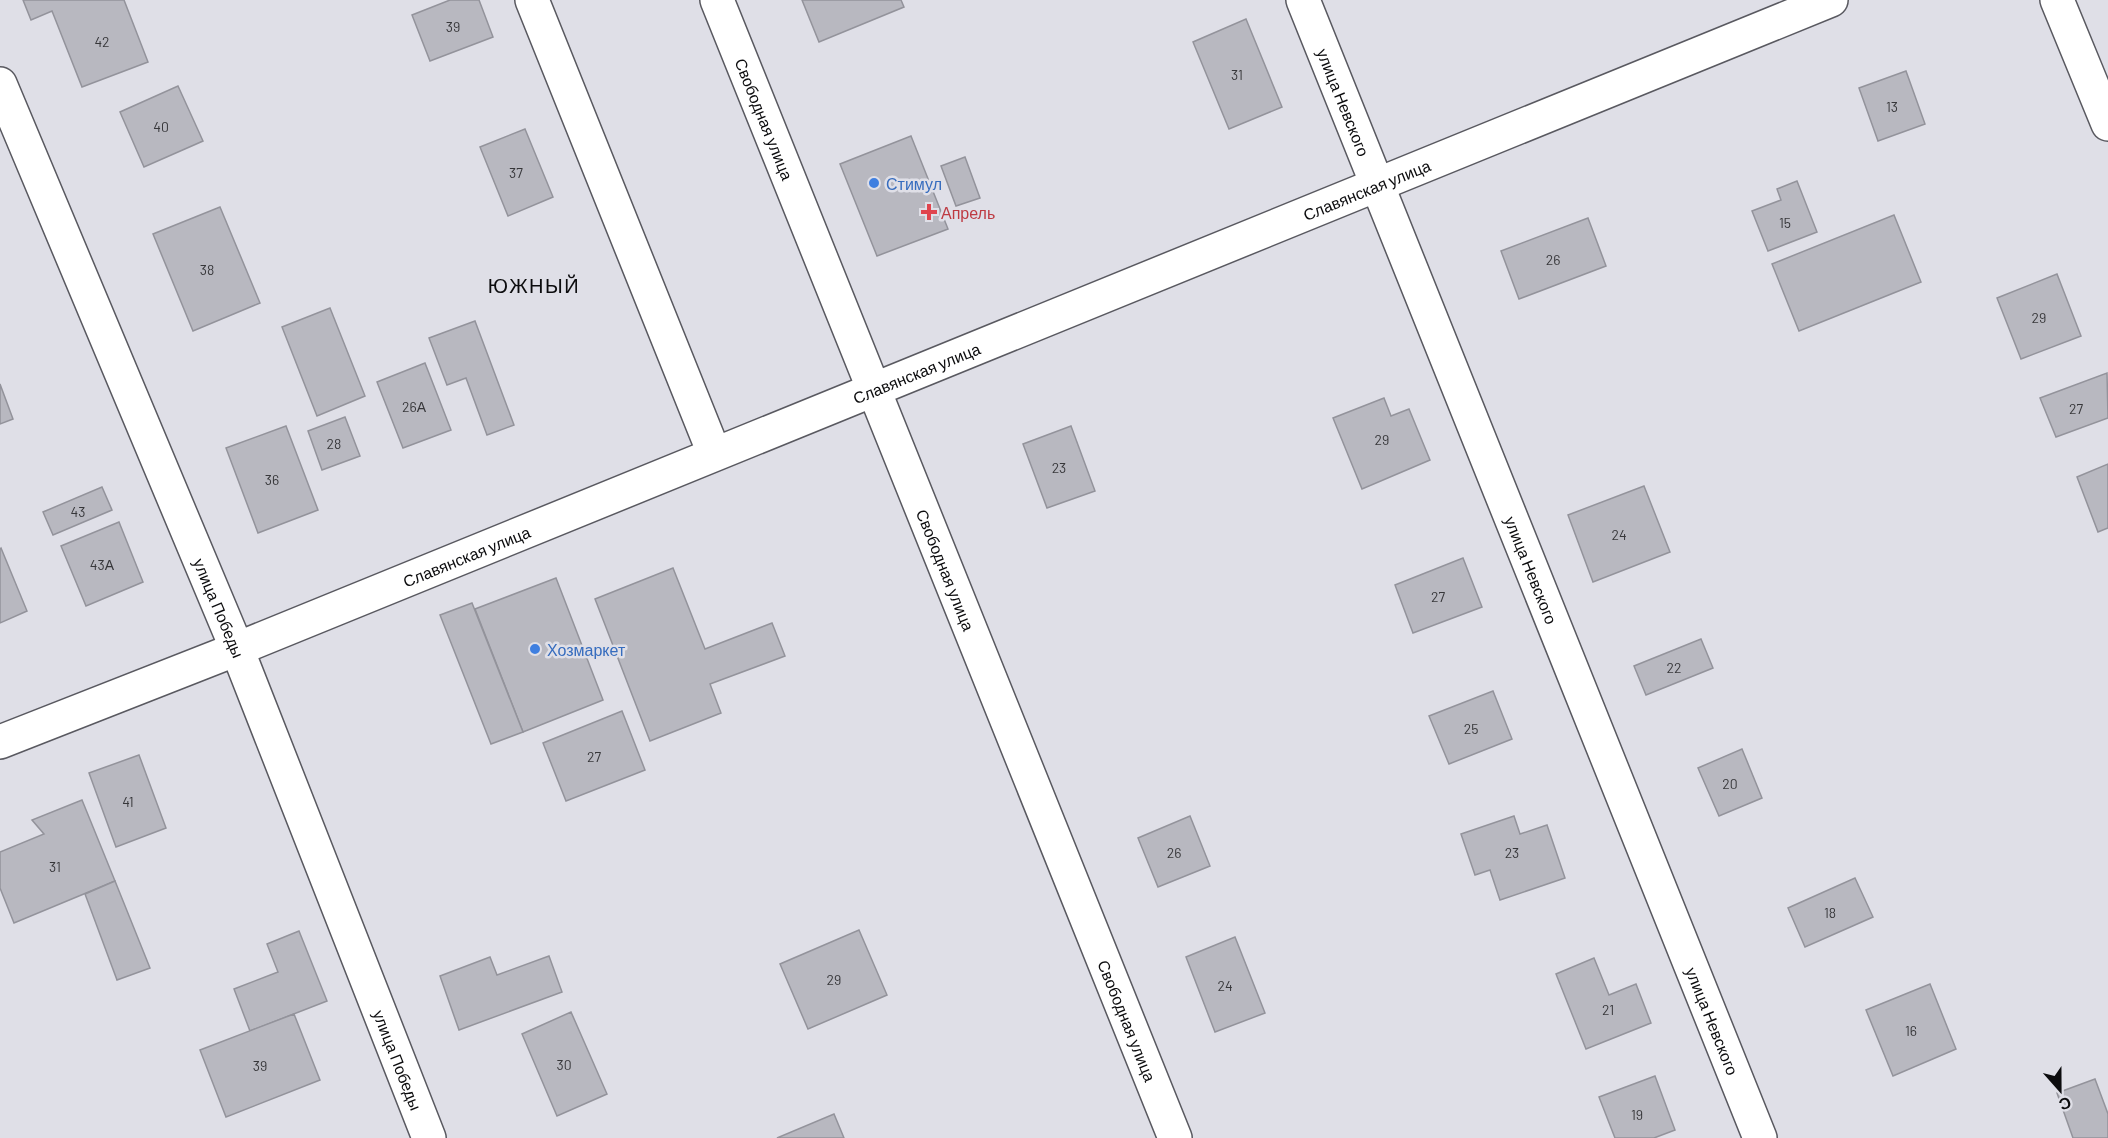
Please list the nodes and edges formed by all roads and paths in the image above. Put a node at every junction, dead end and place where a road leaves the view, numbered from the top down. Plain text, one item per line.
1 (532, 0) edge
2 (717, 0) edge
3 (1303, 0) edge
4 (1831, 0) edge
5 (2056, 0) edge
6 (0, 84) edge
7 (2108, 124) edge
8 (1379, 185) junction
9 (873, 389) junction
10 (714, 453) junction
11 (237, 649) junction
12 (0, 742) edge
13 (429, 1138) edge
14 (1175, 1138) edge
15 (1760, 1138) edge

1 - 10 street
2 - 9 street, Свободная улица
3 - 8 street, улица Невского
4 - 8 street, Славянская улица
5 - 7 street
6 - 11 street, улица Победы
8 - 9 street, Славянская улица
8 - 15 street, улица Невского
9 - 10 street, Славянская улица
9 - 14 street, Свободная улица
10 - 11 street, Славянская улица
11 - 12 street, Славянская улица
11 - 13 street, улица Победы

